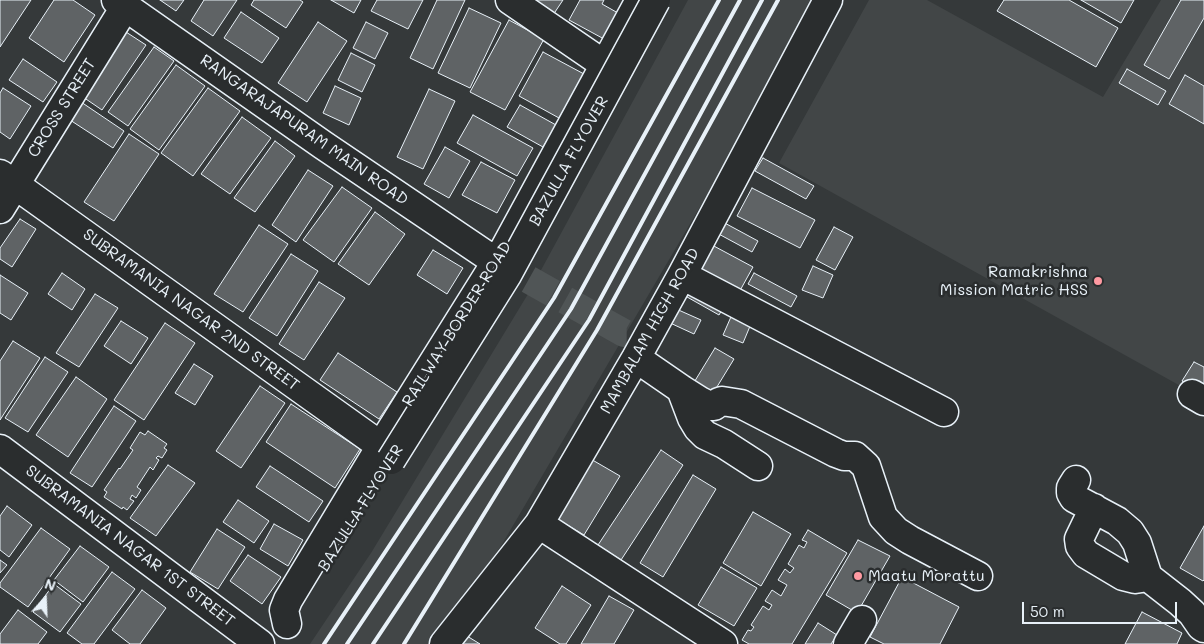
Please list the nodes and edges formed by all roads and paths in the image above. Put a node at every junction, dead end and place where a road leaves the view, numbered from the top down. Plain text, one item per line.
1 (510, 0) edge
2 (640, 0) edge
3 (656, 0) edge
4 (828, 0) edge
5 (121, 3) edge
6 (605, 65) junction
7 (7, 179) edge
8 (721, 201) junction
9 (0, 209) edge
10 (495, 261) junction
11 (682, 275) junction
12 (637, 329) dead end
13 (636, 358) junction
14 (681, 389) junction
15 (749, 408) junction
16 (944, 412) dead end
17 (724, 444) junction
18 (381, 446) junction
19 (0, 449) edge
20 (758, 466) dead end
21 (1076, 480) dead end
22 (1094, 508) junction
23 (539, 524) junction
24 (978, 576) dead end
25 (1148, 577) junction
26 (862, 620) dead end
27 (287, 624) edge
28 (1199, 633) edge
29 (260, 644) edge
30 (444, 644) edge
31 (724, 644) edge
32 (848, 644) edge

1 - 6 street
2 - 6 street, RAILWAY BORDER ROAD
3 - 27 street, BAZULLA FLYOVER, bridge
4 - 8 street, MAMBALAM HIGH ROAD
5 - 7 street, CROSS STREET
5 - 10 street, RANGARAJAPURAM MAIN ROAD
6 - 10 street, RAILWAY BORDER ROAD
7 - 9 street, CROSS STREET
7 - 18 street, SUBRAMANIA NAGAR 2ND STREET
8 - 11 street, MAMBALAM HIGH ROAD
8 - 12 street
10 - 18 street, RAILWAY BORDER ROAD
11 - 13 street, MAMBALAM HIGH ROAD
11 - 16 street
13 - 14 street
13 - 23 street, MAMBALAM HIGH ROAD
14 - 15 street
14 - 17 street
15 - 17 street
15 - 24 street
17 - 20 street
18 - 27 street, RAILWAY BORDER ROAD
19 - 29 street, SUBRAMANIA NAGAR 1ST STREET
21 - 22 street
22 - 25 street
22 - 25 street
23 - 30 street, MAMBALAM HIGH ROAD
23 - 31 street
25 - 28 street
26 - 32 street

